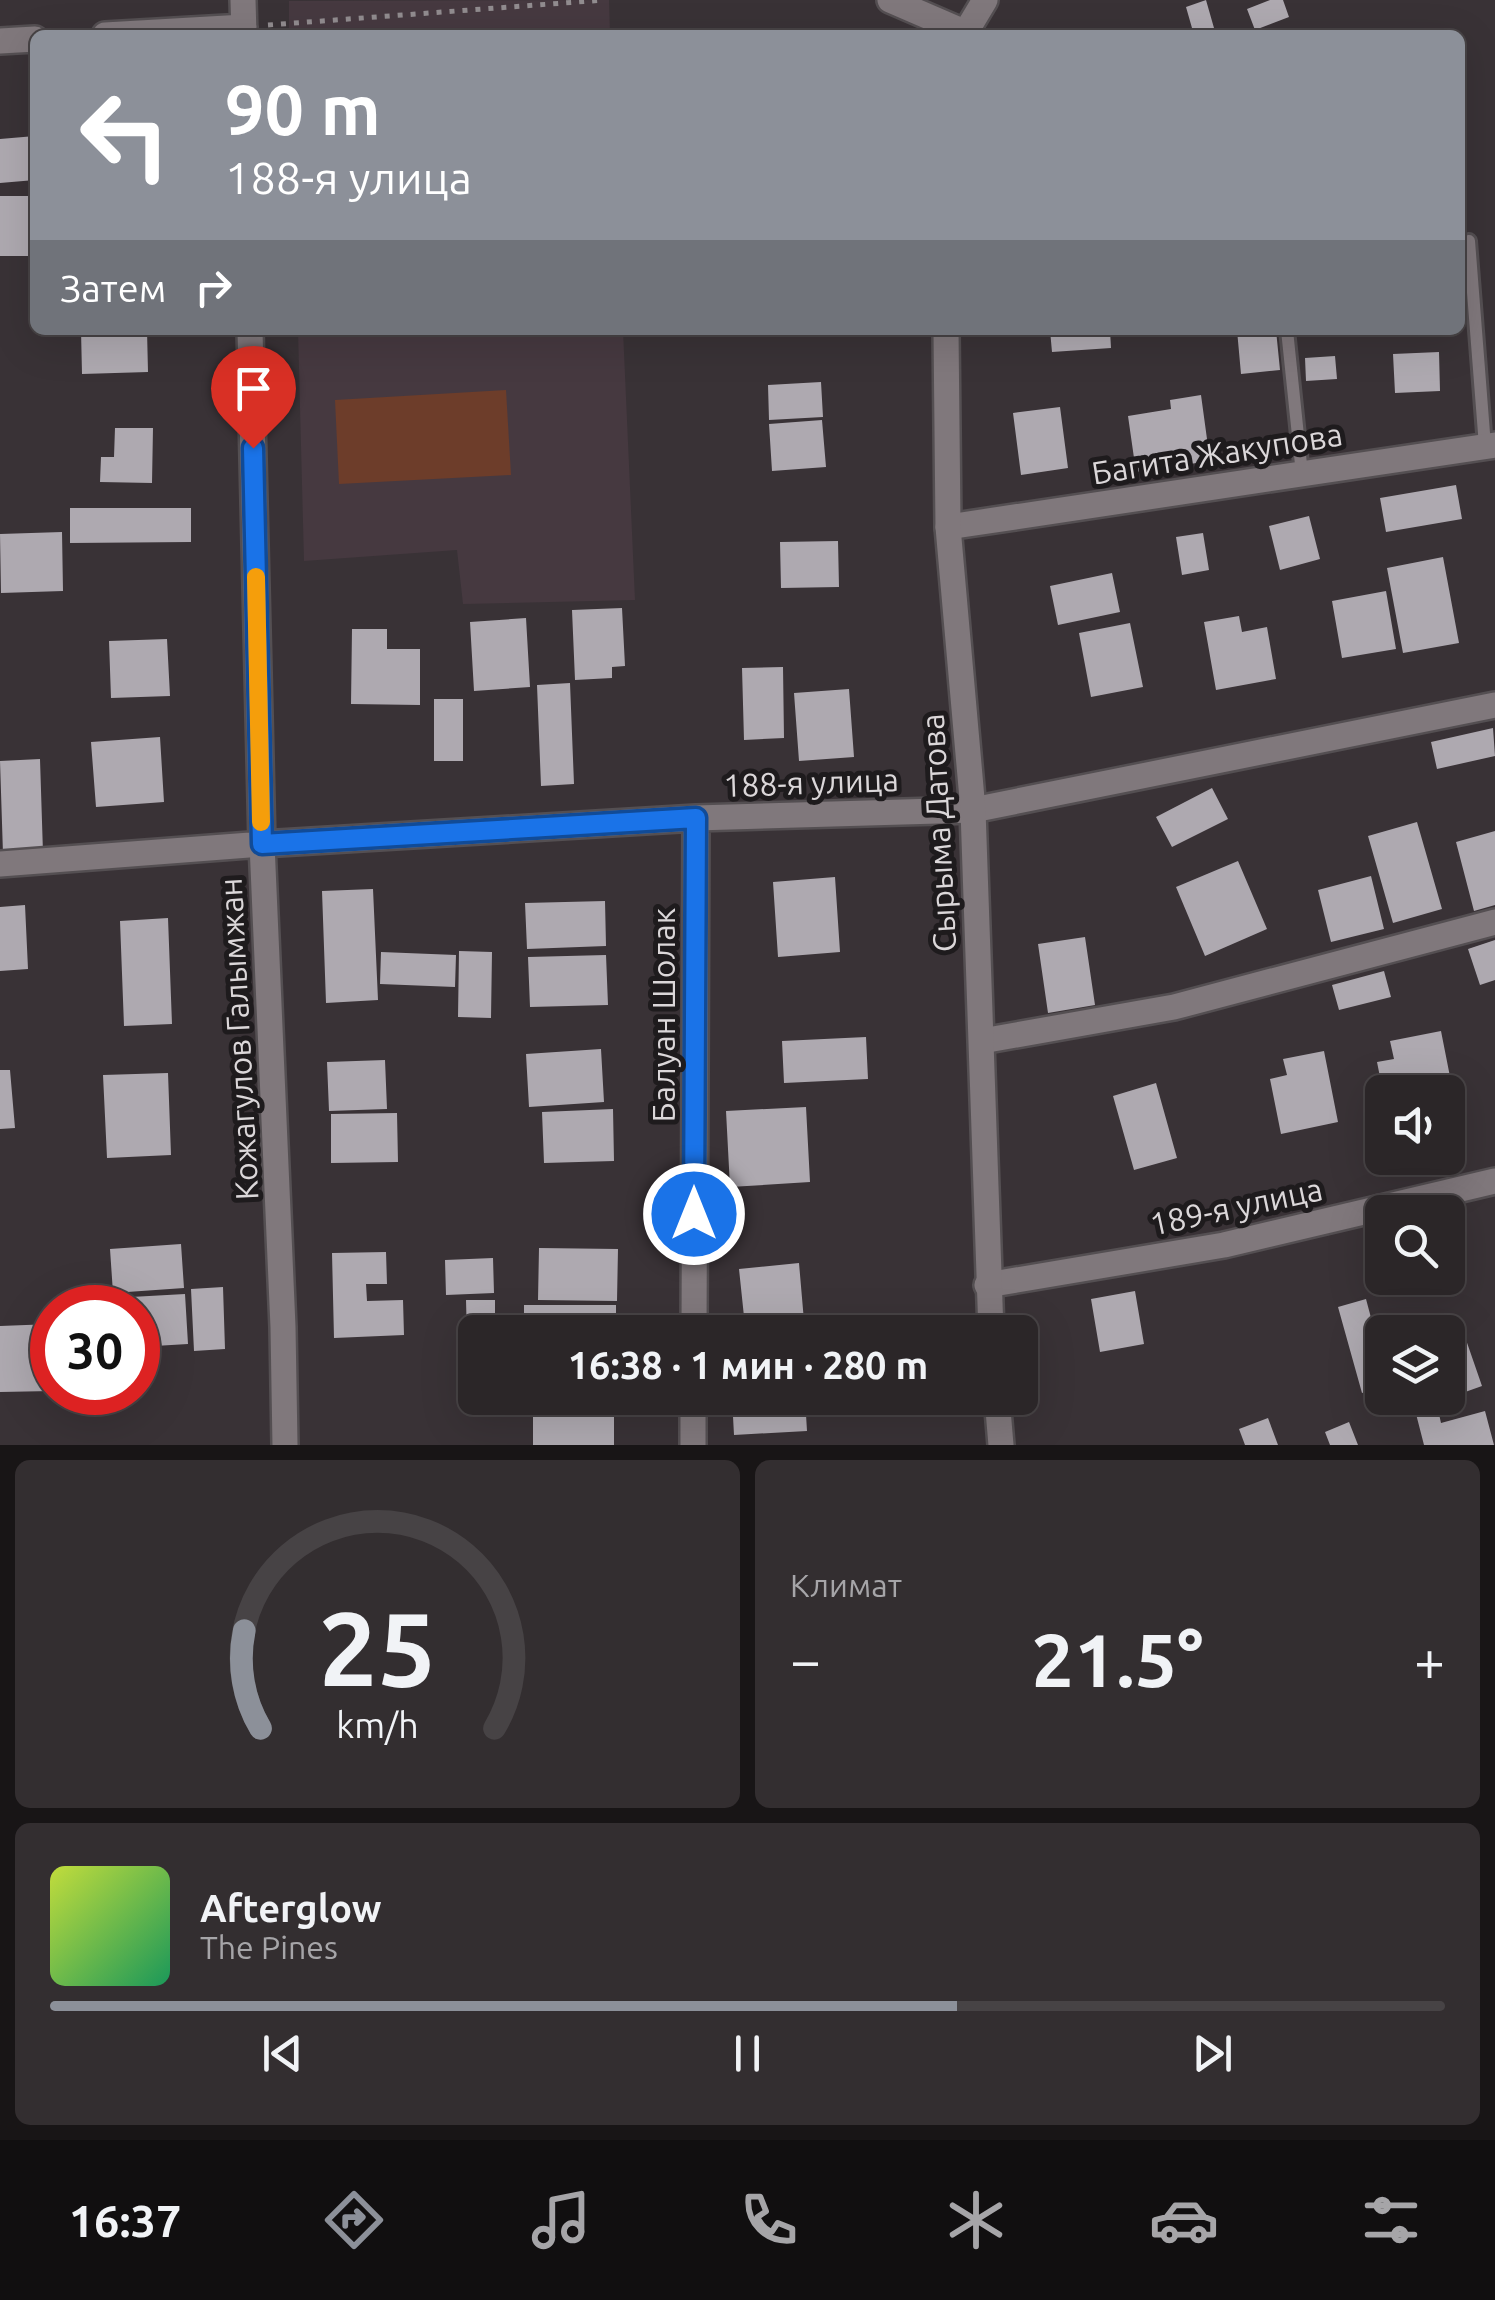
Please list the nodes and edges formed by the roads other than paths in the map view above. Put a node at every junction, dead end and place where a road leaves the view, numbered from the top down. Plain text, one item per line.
1 (243, 0) edge
2 (890, 0) edge
3 (985, 0) edge
4 (244, 30) edge
5 (955, 30) edge
6 (966, 30) edge
7 (30, 39) edge
8 (0, 41) edge
9 (1469, 242) dead end
10 (250, 335) edge
11 (946, 335) edge
12 (1288, 335) edge
13 (1490, 445) edge
14 (1302, 474) junction
15 (948, 526) junction
16 (1495, 706) edge
17 (973, 810) junction
18 (696, 818) junction
19 (262, 844) junction
20 (0, 864) edge
21 (1495, 922) edge
22 (982, 1041) junction
23 (1495, 1181) edge
24 (988, 1285) junction
25 (694, 1315) edge
26 (991, 1315) edge
27 (694, 1415) edge
28 (998, 1415) edge
29 (284, 1445) edge
30 (693, 1445) edge
31 (1001, 1445) edge

1 - 4 street
2 - 5 street
3 - 6 street
7 - 8 street
9 - 13 lane
10 - 19 street, Кожагулов Галымжан
11 - 15 street, Сырыма Датова
12 - 14 lane
13 - 14 street, Багита Жакупова
14 - 15 street, Багита Жакупова
15 - 17 street, Сырыма Датова
16 - 17 street, 188-я улица
17 - 18 street, 188-я улица
17 - 22 street, Сырыма Датова
18 - 19 street, 188-я улица
18 - 25 street, Балуан Шолак
19 - 20 street, 188-я улица
19 - 29 street, Кожагулов Галымжан
21 - 22 street
22 - 24 street, Сырыма Датова
23 - 24 street, 189-я улица
24 - 26 street, Сырыма Датова
27 - 30 street
28 - 31 street

